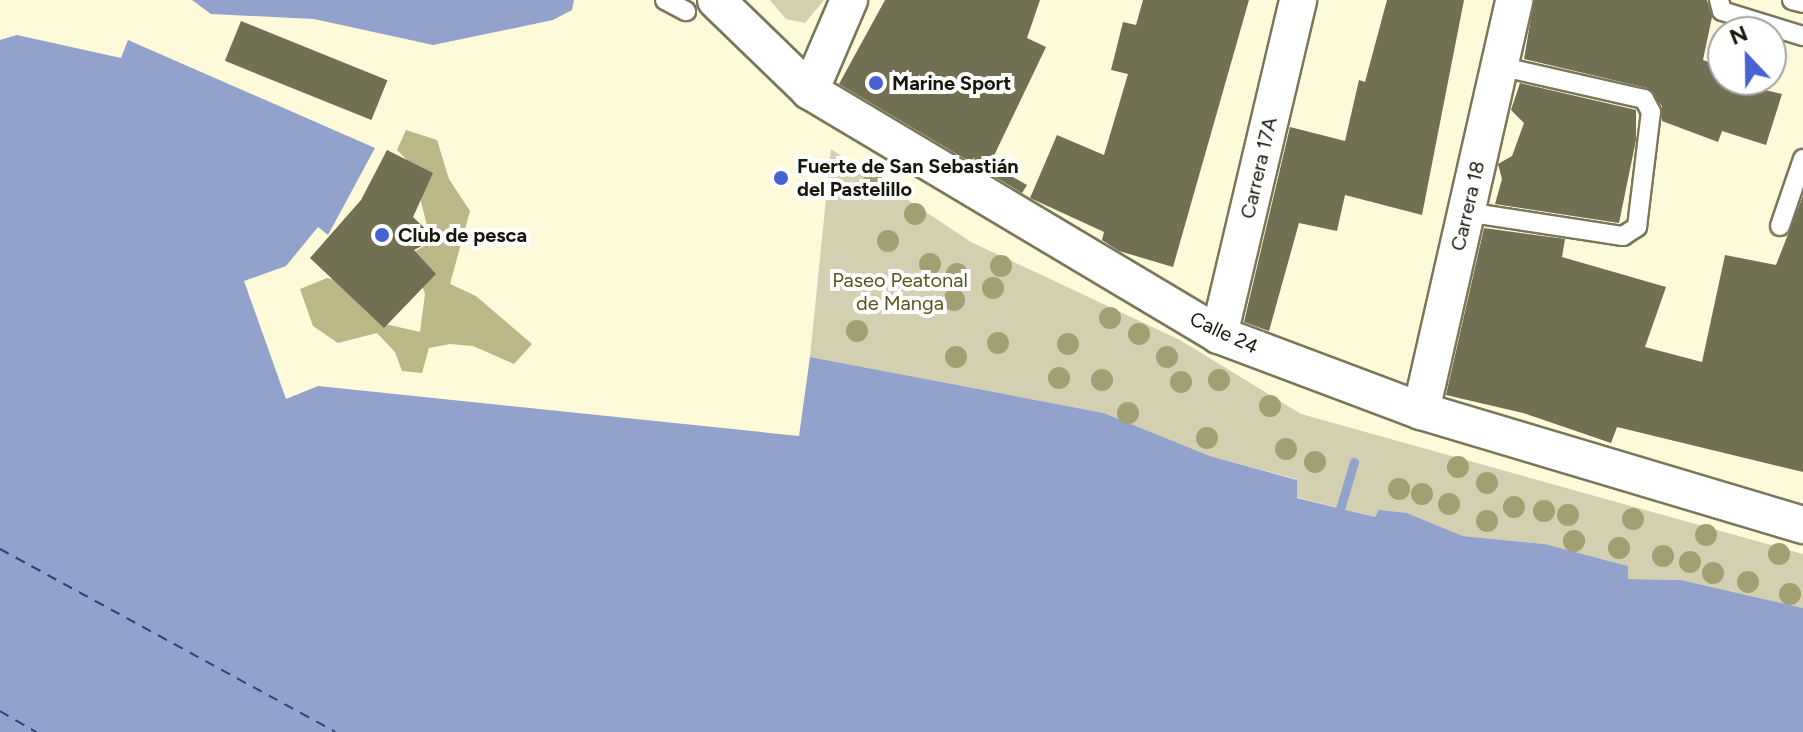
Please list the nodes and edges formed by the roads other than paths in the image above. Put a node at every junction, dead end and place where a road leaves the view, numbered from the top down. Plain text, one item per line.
1 (665, 0) edge
2 (849, 0) edge
3 (1298, 0) edge
4 (1514, 0) edge
5 (1719, 0) edge
6 (1792, 0) edge
7 (1803, 3) edge
8 (701, 6) edge
9 (1803, 36) edge
10 (1499, 66) junction
11 (810, 91) junction
12 (1803, 159) edge
13 (1466, 212) junction
14 (1780, 226) dead end
15 (1219, 335) junction
16 (1421, 411) junction
17 (1803, 525) edge

1 - 8 lane
2 - 11 street
3 - 15 street, Carrera 17A
4 - 10 street, Carrera 18
5 - 9 lane
6 - 7 lane
8 - 11 street, Calle 24
10 - 13 street, Carrera 18
10 - 13 lane
11 - 15 street, Calle 24
12 - 14 lane
13 - 16 street, Carrera 18
15 - 16 street, Calle 24
16 - 17 street, Calle 24

